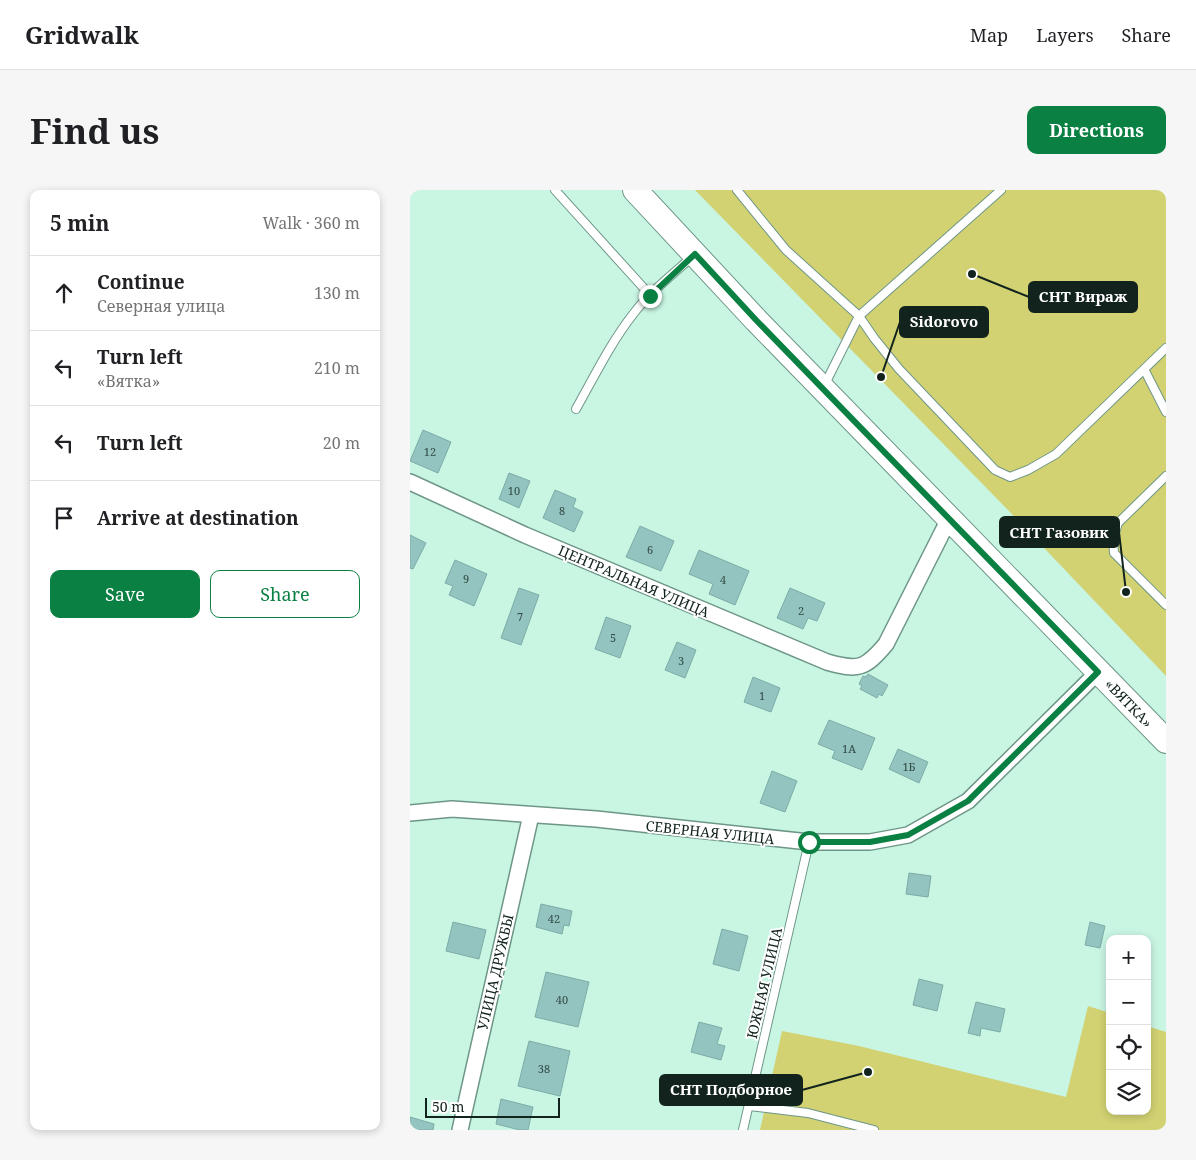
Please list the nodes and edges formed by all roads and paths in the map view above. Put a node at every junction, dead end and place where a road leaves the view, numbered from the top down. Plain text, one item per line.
1 (555, 190) edge
2 (635, 190) edge
3 (737, 190) edge
4 (1001, 190) edge
5 (695, 254) junction
6 (650, 296) junction
7 (859, 316) junction
8 (1166, 348) edge
9 (1144, 369) junction
10 (822, 388) junction
11 (576, 409) dead end
12 (1166, 412) edge
13 (1166, 476) edge
14 (410, 482) edge
15 (949, 519) junction
16 (1166, 606) edge
17 (1098, 672) junction
18 (1166, 741) edge
19 (410, 813) edge
20 (531, 815) junction
21 (809, 842) junction
22 (749, 1106) junction
23 (460, 1130) edge
24 (743, 1130) edge
25 (874, 1130) edge

1 - 6 lane
2 - 5 main road, «ВЯТКА»
3 - 7 lane
4 - 7 lane
5 - 6 lane
5 - 10 main road, «ВЯТКА»
6 - 11 lane
7 - 9 lane
7 - 10 lane
8 - 9 lane
9 - 12 lane
10 - 15 main road, «ВЯТКА»
13 - 16 lane
14 - 15 street, ЦЕНТРАЛЬНАЯ УЛИЦА
15 - 17 main road, «ВЯТКА»
17 - 18 main road, «ВЯТКА»
17 - 21 street, СЕВЕРНАЯ УЛИЦА
19 - 20 street, СЕВЕРНАЯ УЛИЦА
20 - 21 street, СЕВЕРНАЯ УЛИЦА
20 - 23 street, УЛИЦА ДРУЖБЫ
21 - 22 lane, ЮЖНАЯ УЛИЦА
22 - 24 lane, ЮЖНАЯ УЛИЦА
22 - 25 lane

